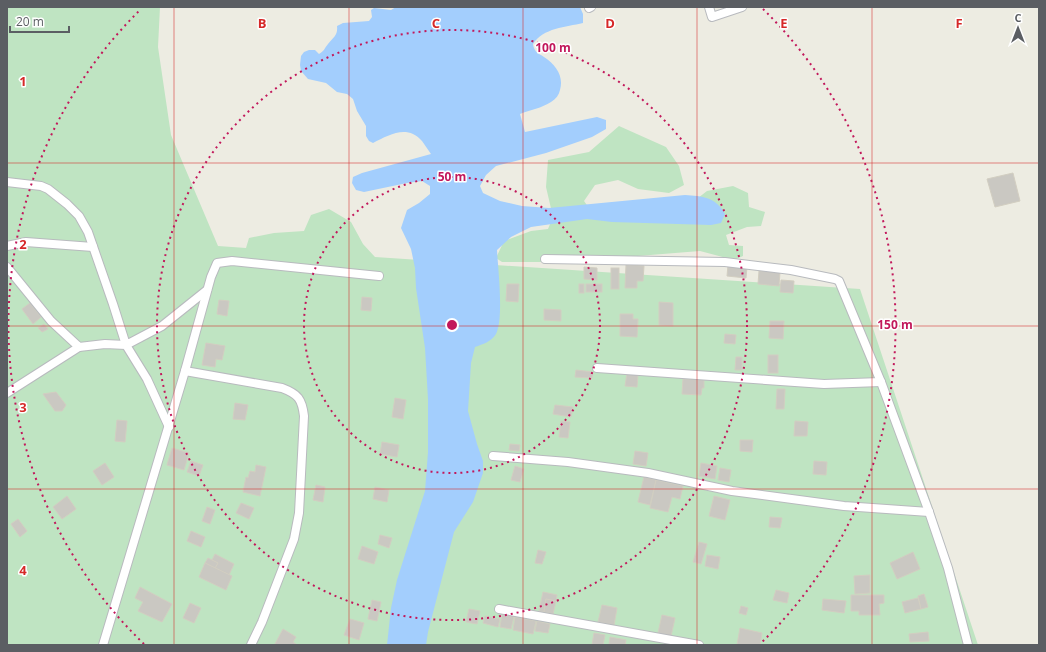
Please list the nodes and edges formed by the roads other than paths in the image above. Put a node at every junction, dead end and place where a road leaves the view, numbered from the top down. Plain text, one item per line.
1 (709, 7) edge
2 (742, 7) edge
3 (7, 182) edge
4 (7, 246) edge
5 (92, 247) junction
6 (545, 259) dead end
7 (7, 267) edge
8 (379, 276) dead end
9 (207, 290) junction
10 (126, 345) junction
11 (79, 347) junction
12 (597, 368) dead end
13 (186, 371) junction
14 (881, 382) junction
15 (7, 393) edge
16 (169, 427) junction
17 (493, 456) dead end
18 (929, 512) junction
19 (499, 609) dead end
20 (103, 645) edge
21 (251, 645) edge
22 (699, 645) edge
23 (968, 645) edge

1 - 2 lane
3 - 5 lane
4 - 5 lane
5 - 10 lane
6 - 14 lane
7 - 11 lane
8 - 9 lane
9 - 10 lane
9 - 13 lane
10 - 11 lane
10 - 16 lane
11 - 15 lane
12 - 14 lane
13 - 16 lane
13 - 21 lane
14 - 18 lane
16 - 20 lane
17 - 18 lane
18 - 23 lane
19 - 22 lane

